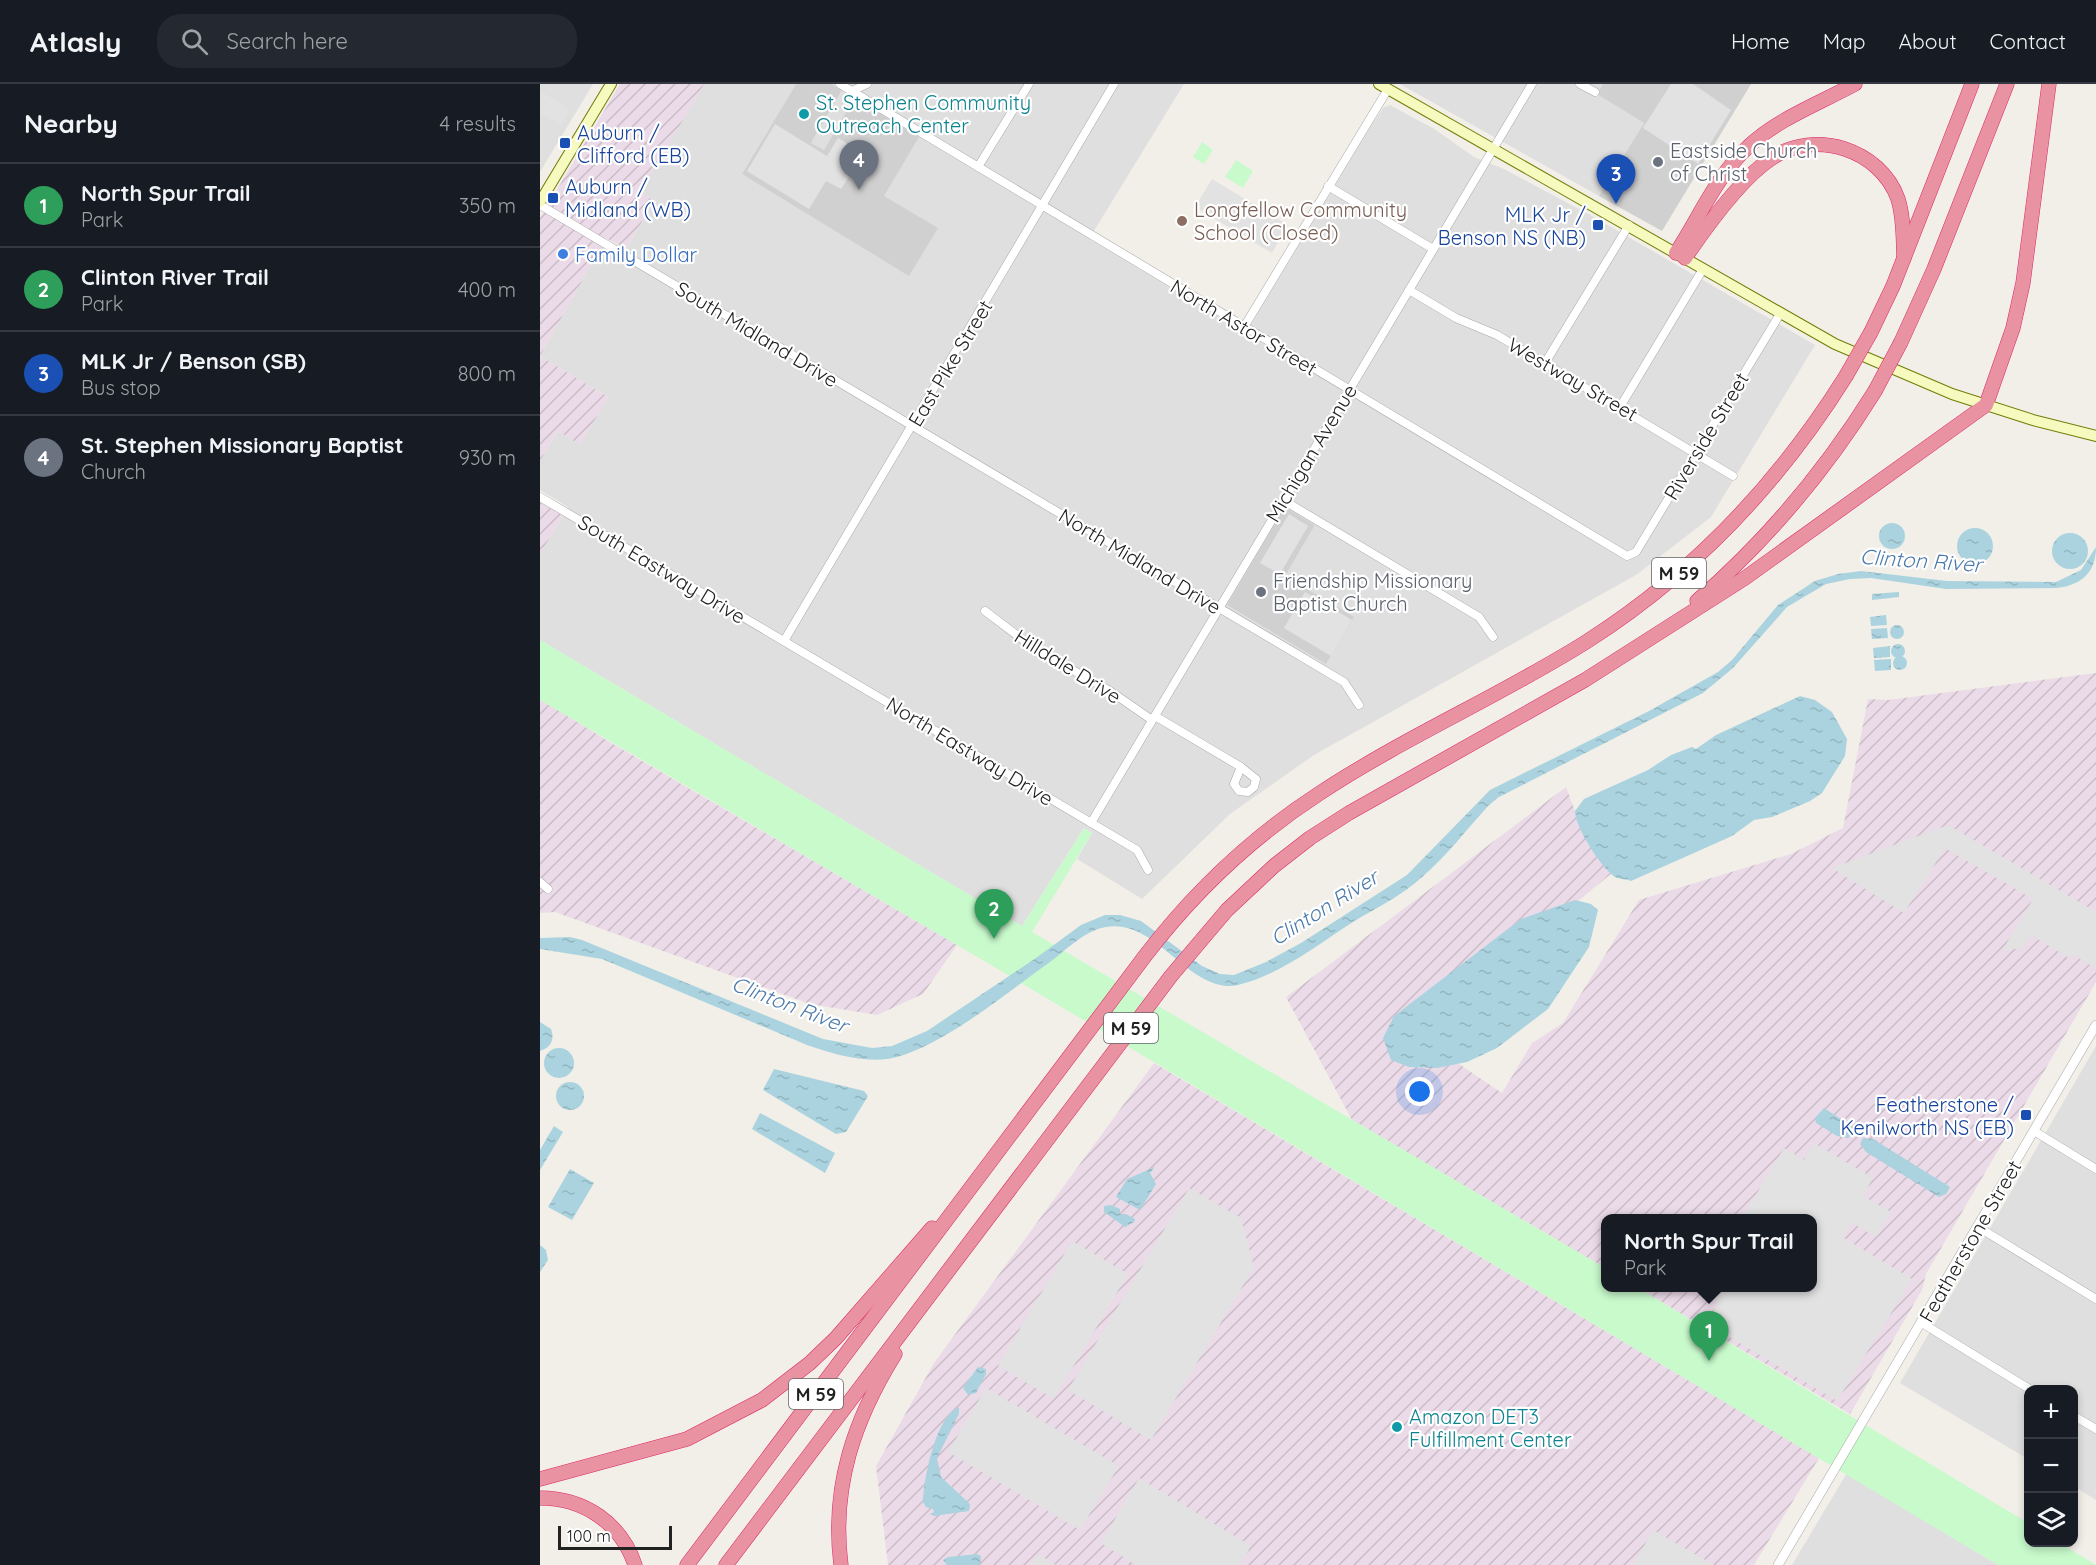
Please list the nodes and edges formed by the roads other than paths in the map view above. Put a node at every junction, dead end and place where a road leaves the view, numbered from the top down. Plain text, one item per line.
1 (611, 84) edge
2 (840, 84) edge
3 (867, 84) edge
4 (1029, 84) edge
5 (1114, 84) edge
6 (1532, 84) edge
7 (1580, 84) edge
8 (1855, 84) edge
9 (1972, 84) edge
10 (2007, 84) edge
11 (2049, 84) edge
12 (1383, 87) edge
13 (853, 88) edge
14 (1594, 92) dead end
15 (1492, 150) junction
16 (978, 167) junction
17 (1328, 186) junction
18 (540, 203) edge
19 (1044, 206) junction
20 (1629, 225) junction
21 (1433, 249) junction
22 (1680, 255) junction
23 (1904, 258) junction
24 (1703, 269) junction
25 (1409, 290) junction
26 (1780, 314) junction
27 (1244, 327) junction
28 (1545, 363) junction
29 (1349, 390) junction
30 (1986, 405) junction
31 (1620, 407) junction
32 (912, 426) junction
33 (2096, 436) edge
34 (1696, 453) junction
35 (1733, 476) dead end
36 (540, 497) edge
37 (1283, 500) junction
38 (1630, 556) joint
39 (1219, 608) junction
40 (985, 611) dead end
41 (1655, 634) junction
42 (1493, 637) dead end
43 (784, 641) junction
44 (1359, 705) dead end
45 (1153, 718) junction
46 (1241, 767) dead end
47 (1091, 823) junction
48 (1148, 870) dead end
49 (540, 882) edge
50 (548, 890) dead end
51 (2096, 1024) edge
52 (2034, 1131) junction
53 (2096, 1169) edge
54 (945, 1222) junction
55 (1978, 1227) junction
56 (945, 1275) junction
57 (2096, 1299) edge
58 (1922, 1323) junction
59 (2024, 1385) edge
60 (2078, 1419) edge
61 (2096, 1429) edge
62 (540, 1479) edge
63 (540, 1498) edge
64 (635, 1565) edge
65 (687, 1565) edge
66 (726, 1565) edge
67 (841, 1565) edge
68 (1778, 1565) edge

1 - 18 main road
2 - 13 street, North Astor Street
3 - 13 street
4 - 16 street
5 - 19 street, East Pike Street
6 - 15 street, Michigan Avenue
7 - 14 street
8 - 22 highway
9 - 23 highway, M 59
10 - 41 highway, M 59, bridge
11 - 30 highway
12 - 15 main road
12 - 17 street
13 - 16 street, North Astor Street
15 - 20 main road
15 - 21 street, Michigan Avenue
16 - 19 street, North Astor Street
17 - 21 street
17 - 27 street
18 - 32 street, South Midland Drive
19 - 27 street, North Astor Street
19 - 32 street, East Pike Street
20 - 22 main road
20 - 28 street
21 - 25 street, Michigan Avenue
22 - 23 highway
22 - 24 main road
23 - 54 highway, M 59, bridge
24 - 26 main road
24 - 31 street
25 - 28 street, Westway Street
25 - 29 street, Michigan Avenue
26 - 30 main road
26 - 34 street, Riverside Street
27 - 29 street, North Astor Street
28 - 31 street, Westway Street
29 - 37 street, Michigan Avenue
29 - 38 street, North Astor Street
30 - 33 main road
30 - 41 highway
31 - 34 street, Westway Street
32 - 39 street, North Midland Drive
32 - 43 street, East Pike Street
34 - 35 street, Westway Street
34 - 38 street, Riverside Street
36 - 43 street, South Eastway Drive
37 - 39 street, Michigan Avenue
37 - 42 street
39 - 44 street, North Midland Drive
39 - 45 street, Michigan Avenue
40 - 45 street, Hilldale Drive
41 - 56 highway, M 59
43 - 47 street, North Eastway Drive
45 - 46 street, Hilldale Drive
45 - 47 street, Michigan Avenue
47 - 48 street, North Eastway Drive
49 - 50 street
51 - 52 street, Featherstone Street
52 - 53 street
52 - 55 street, Featherstone Street
54 - 62 highway
54 - 65 highway, M 59
55 - 57 street
55 - 58 street, Featherstone Street
56 - 66 highway, M 59
56 - 67 highway
58 - 59 street
58 - 68 street, Featherstone Street
60 - 61 street
63 - 64 highway

